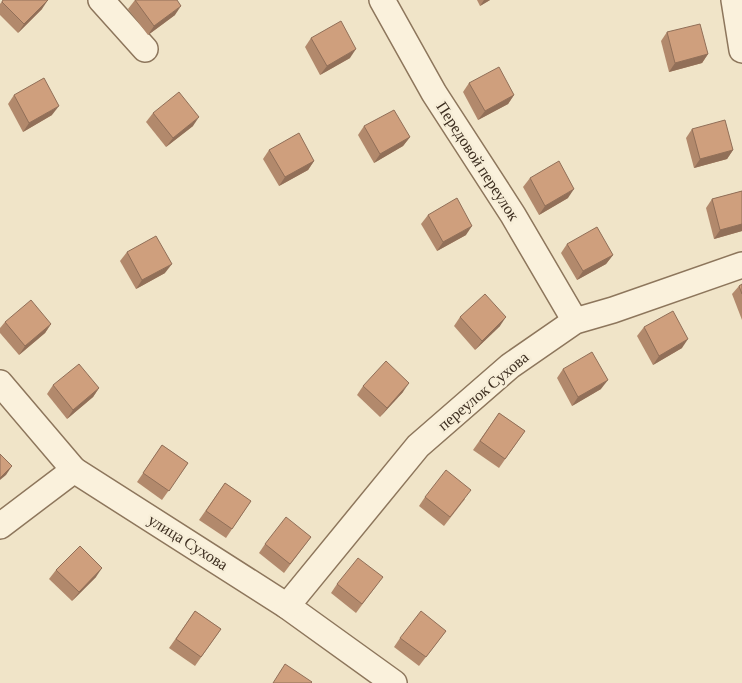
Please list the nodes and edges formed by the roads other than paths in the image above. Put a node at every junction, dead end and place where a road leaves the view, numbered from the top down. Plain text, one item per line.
1 (101, 0) edge
2 (382, 0) edge
3 (734, 0) edge
4 (145, 48) dead end
5 (742, 50) edge
6 (742, 265) edge
7 (575, 321) junction
8 (0, 383) edge
9 (74, 470) junction
10 (0, 526) edge
11 (287, 606) junction
12 (394, 683) edge

1 - 4 street
2 - 7 street, Передовой переулок
3 - 5 street
6 - 7 street, переулок Сухова
7 - 11 street, переулок Сухова
8 - 9 street, улица Сухова
9 - 10 street
9 - 11 street, улица Сухова
11 - 12 street, улица Сухова

